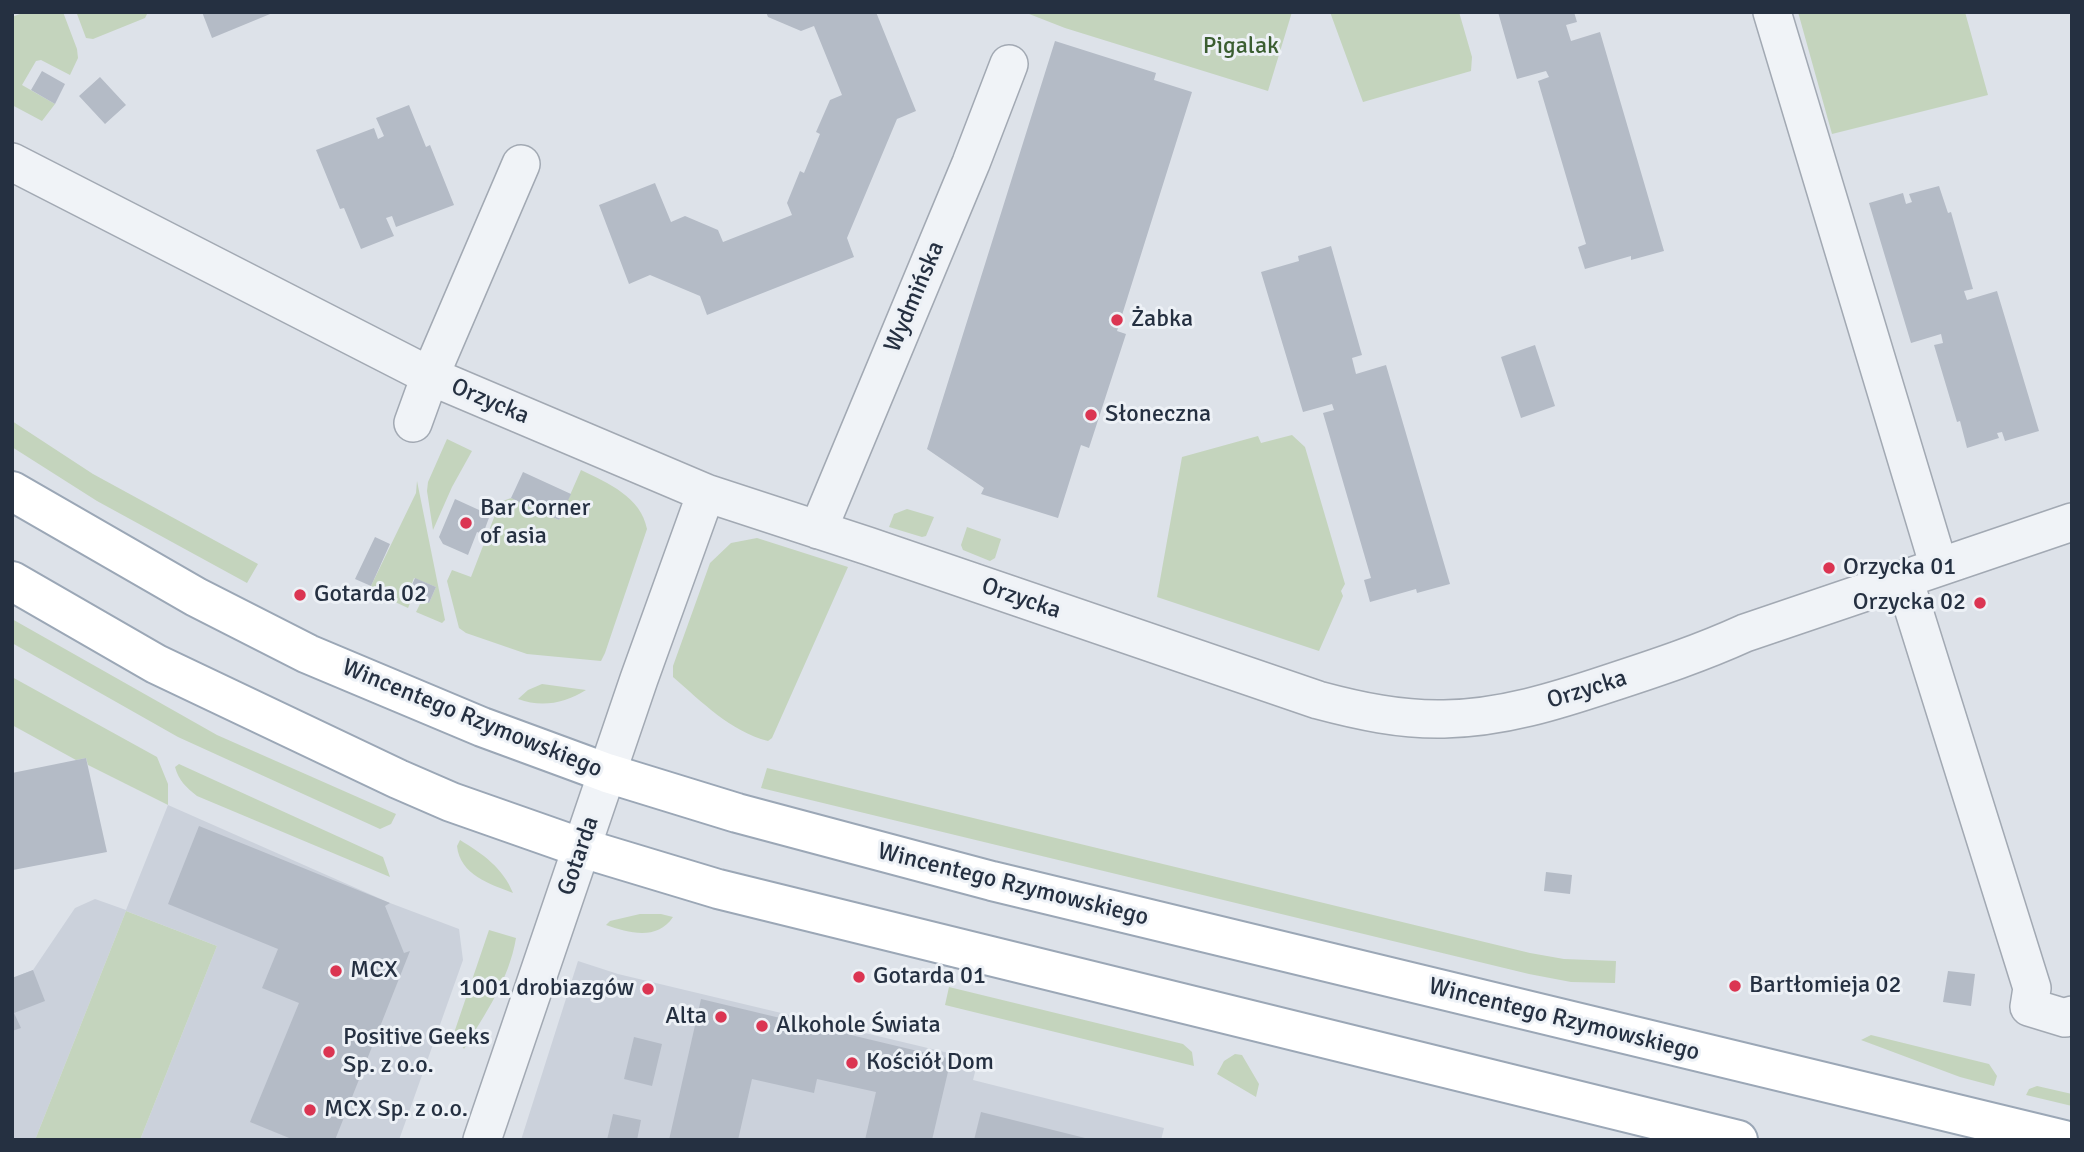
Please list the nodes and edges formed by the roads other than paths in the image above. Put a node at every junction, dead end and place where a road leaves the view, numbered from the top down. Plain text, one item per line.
1 (1772, 12) edge
2 (1009, 64) dead end
3 (12, 162) edge
4 (521, 164) dead end
5 (430, 376) junction
6 (413, 423) dead end
7 (12, 491) edge
8 (706, 493) junction
9 (2072, 522) edge
10 (818, 530) junction
11 (1938, 567) junction
12 (1904, 579) junction
13 (12, 581) edge
14 (607, 773) junction
15 (582, 848) junction
16 (2072, 1015) edge
17 (482, 1140) edge
18 (1738, 1140) edge
19 (2064, 1140) edge

1 - 11 street
2 - 10 street, Wydmińska
3 - 5 street, Orzycka
4 - 5 street
5 - 6 street
5 - 8 street, Orzycka
7 - 14 main road, Wincentego Rzymowskiego
8 - 10 street, Orzycka
8 - 14 street, Gotarda
9 - 11 street, Orzycka
10 - 12 street, Orzycka
11 - 12 street, Orzycka
12 - 16 street
13 - 15 main road
14 - 15 street, Gotarda
14 - 19 main road, Wincentego Rzymowskiego
15 - 17 street, Gotarda
15 - 18 main road

